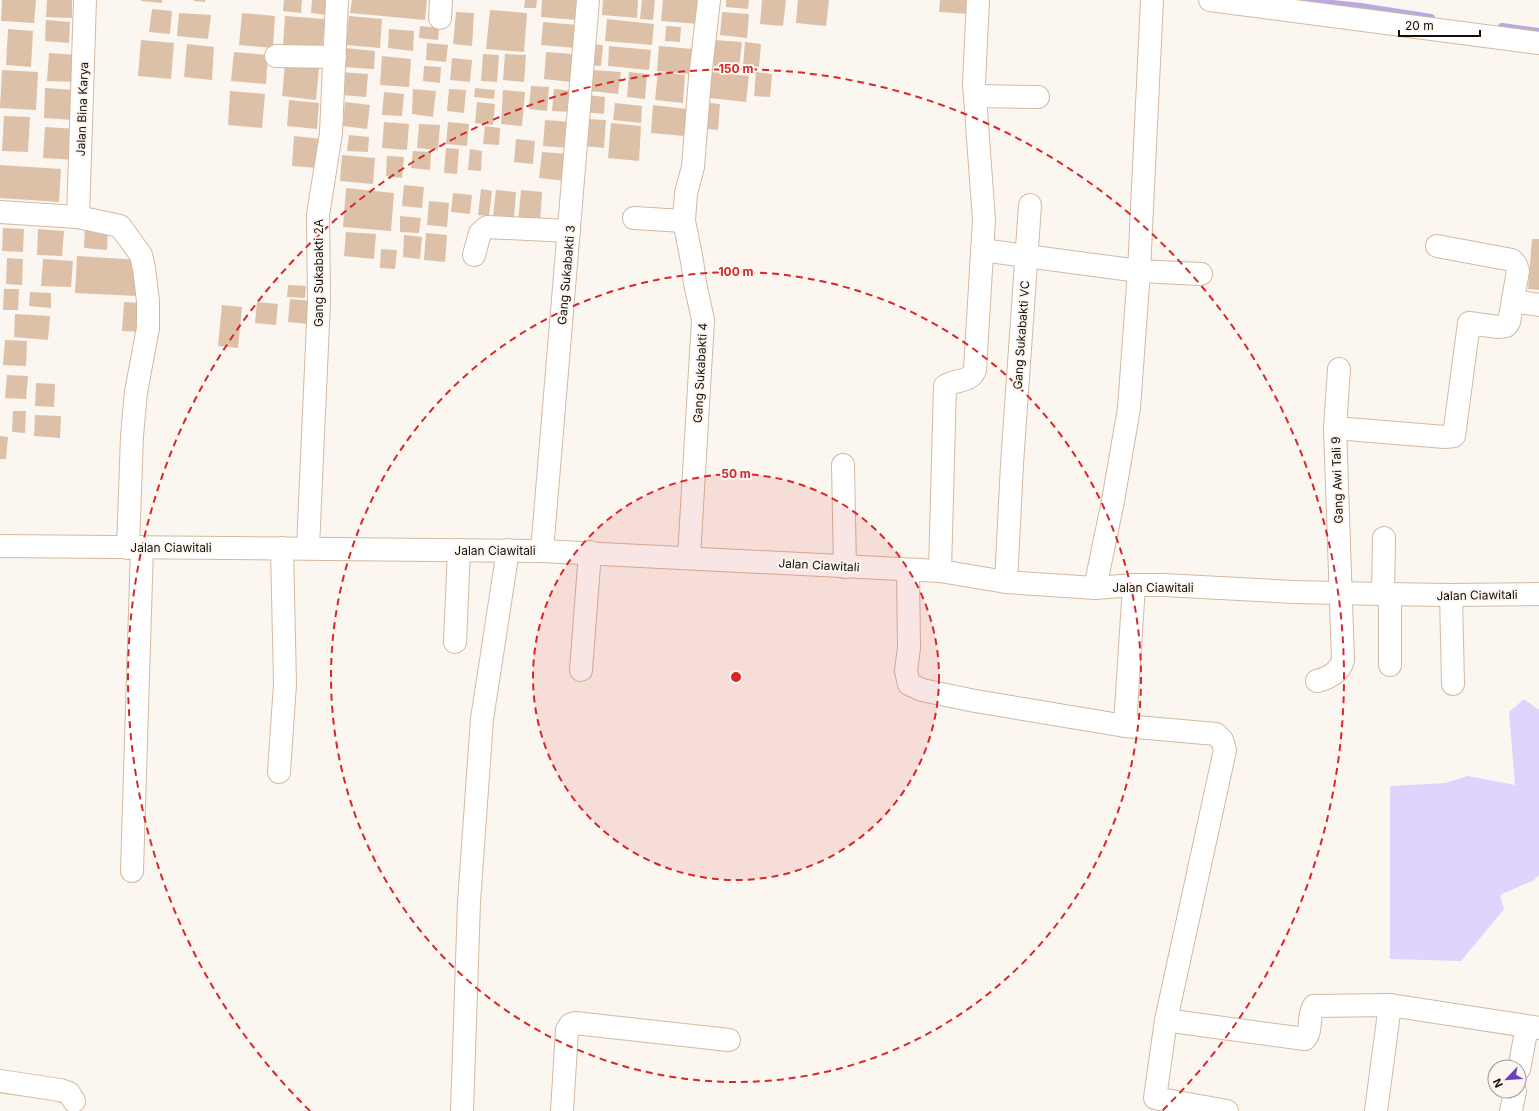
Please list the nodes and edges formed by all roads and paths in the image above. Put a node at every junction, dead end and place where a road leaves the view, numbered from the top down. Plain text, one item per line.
1 (85, 0) edge
2 (337, 0) edge
3 (588, 0) edge
4 (710, 0) edge
5 (978, 0) edge
6 (1152, 0) edge
7 (1210, 0) edge
8 (1539, 43) edge
9 (276, 56) dead end
10 (335, 57) junction
11 (976, 96) junction
12 (1038, 97) dead end
13 (1030, 205) dead end
14 (0, 212) edge
15 (78, 217) junction
16 (634, 218) dead end
17 (684, 221) junction
18 (569, 231) junction
19 (1437, 246) dead end
20 (982, 250) junction
21 (474, 255) dead end
22 (1026, 256) junction
23 (1139, 271) junction
24 (1201, 274) dead end
25 (1513, 301) junction
26 (1539, 305) edge
27 (1339, 368) dead end
28 (1335, 428) junction
29 (843, 465) dead end
30 (1384, 538) dead end
31 (0, 546) edge
32 (135, 547) junction
33 (308, 547) junction
34 (282, 548) junction
35 (459, 550) junction
36 (508, 550) junction
37 (542, 551) junction
38 (590, 552) junction
39 (689, 557) junction
40 (845, 567) junction
41 (908, 570) junction
42 (940, 571) junction
43 (1006, 582) junction
44 (1134, 585) junction
45 (1096, 588) junction
46 (1341, 592) junction
47 (1386, 594) junction
48 (1539, 594) edge
49 (1451, 595) junction
50 (455, 642) dead end
51 (1390, 665) dead end
52 (581, 670) dead end
53 (1317, 681) dead end
54 (1453, 684) dead end
55 (1125, 726) junction
56 (280, 772) dead end
57 (132, 871) dead end
58 (1390, 1005) junction
59 (1179, 1022) dead end
60 (1533, 1028) edge
61 (729, 1040) dead end
62 (1522, 1059) edge
63 (0, 1082) edge
64 (1513, 1099) edge
65 (74, 1101) dead end
66 (462, 1111) edge
67 (562, 1111) edge
68 (1227, 1111) edge
69 (1376, 1111) edge
70 (1511, 1111) edge

1 - 15 street, Jalan Bina Karya
2 - 10 street, Gang Sukabakti 2A
3 - 18 street, Gang Sukabakti 3
4 - 17 street, Gang Sukabakti 4
5 - 11 street
6 - 23 street
7 - 8 street
9 - 10 street
10 - 33 street, Gang Sukabakti 2A
11 - 12 street
11 - 20 street
13 - 22 street, Gang Sukabakti VC
14 - 15 street
15 - 32 street
16 - 17 street
17 - 39 street, Gang Sukabakti 4
18 - 21 street
18 - 37 street, Gang Sukabakti 3
19 - 25 street
20 - 22 street
20 - 42 street
22 - 23 street
22 - 43 street, Gang Sukabakti VC
23 - 24 street
23 - 45 street
25 - 26 street
25 - 28 street
27 - 28 street, Gang Awi Tali 9
28 - 46 street, Gang Awi Tali 9
29 - 40 street
30 - 47 street
31 - 32 street, Jalan Ciawitali
32 - 34 street, Jalan Ciawitali
32 - 57 street
33 - 34 street, Jalan Ciawitali
33 - 35 street, Jalan Ciawitali
34 - 56 street
35 - 36 street, Jalan Ciawitali
35 - 50 street
36 - 37 street, Jalan Ciawitali
36 - 66 street
37 - 38 street, Jalan Ciawitali
38 - 39 street, Jalan Ciawitali
38 - 52 street
39 - 40 street, Jalan Ciawitali
40 - 41 street, Jalan Ciawitali
41 - 42 street, Jalan Ciawitali
41 - 55 street
42 - 43 street, Jalan Ciawitali
43 - 45 street, Jalan Ciawitali
44 - 45 street, Jalan Ciawitali
44 - 46 street, Jalan Ciawitali
44 - 55 street
46 - 47 street, Jalan Ciawitali
46 - 53 street, Gang Awi Tali 9
47 - 49 street, Jalan Ciawitali
47 - 51 street
48 - 49 street, Jalan Ciawitali
49 - 54 street
55 - 68 street
58 - 59 street
58 - 60 street
58 - 69 street
60 - 62 street
61 - 67 street
63 - 65 street
64 - 70 street

